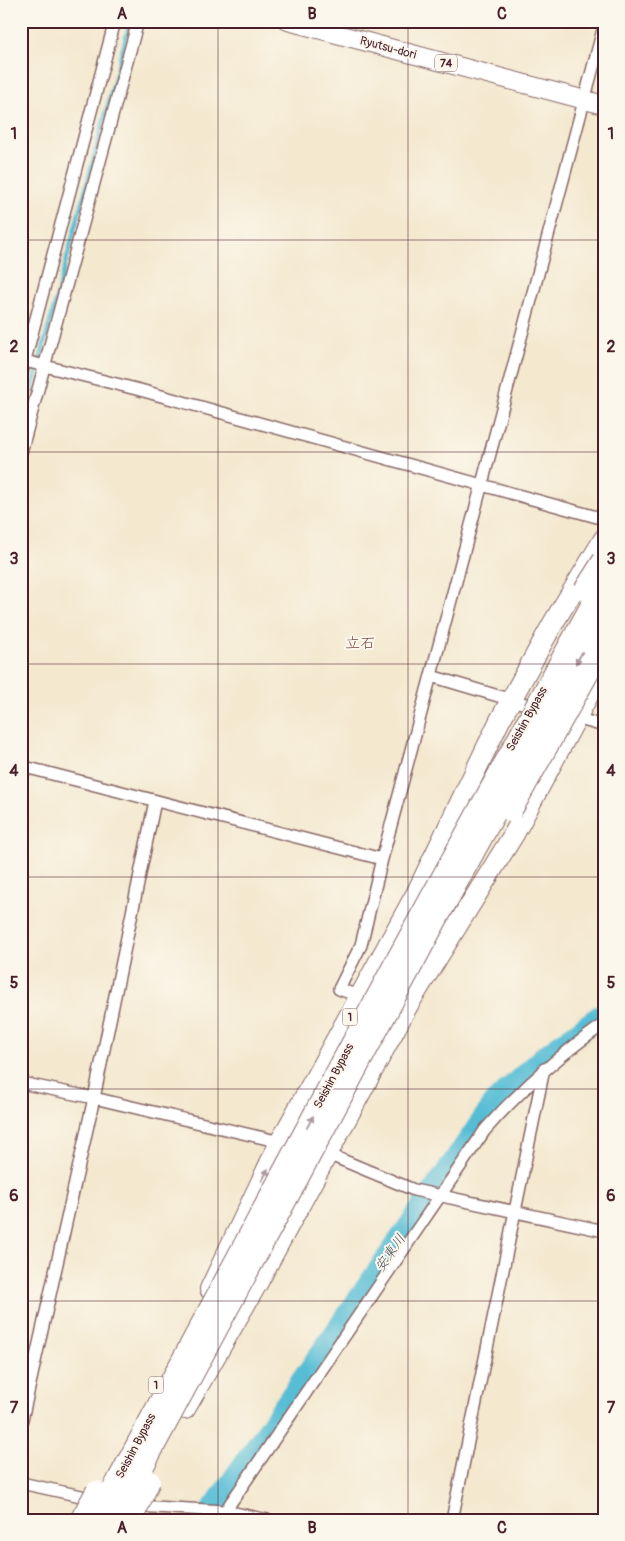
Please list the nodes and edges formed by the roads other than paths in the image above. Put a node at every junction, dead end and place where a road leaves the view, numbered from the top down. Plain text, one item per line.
1 (115, 21) edge
2 (138, 21) edge
3 (288, 21) edge
4 (604, 26) edge
5 (584, 100) junction
6 (604, 105) edge
7 (23, 360) edge
8 (44, 366) junction
9 (21, 375) edge
10 (21, 452) edge
11 (481, 486) junction
12 (604, 519) edge
13 (604, 539) edge
14 (603, 559) edge
15 (604, 581) edge
16 (604, 616) edge
17 (604, 646) edge
18 (604, 667) edge
19 (431, 676) junction
20 (511, 701) junction
21 (576, 718) junction
22 (604, 726) edge
23 (21, 766) edge
24 (155, 801) junction
25 (382, 859) junction
26 (412, 931) junction
27 (361, 997) junction
28 (604, 1024) edge
29 (368, 1049) junction
30 (544, 1070) junction
31 (21, 1083) edge
32 (94, 1098) junction
33 (280, 1142) junction
34 (327, 1153) junction
35 (439, 1197) junction
36 (516, 1213) junction
37 (604, 1231) edge
38 (238, 1254) junction
39 (207, 1349) junction
40 (21, 1424) edge
41 (21, 1483) edge
42 (103, 1500) junction
43 (127, 1515) edge
44 (222, 1515) edge
45 (80, 1520) edge
46 (92, 1520) edge
47 (96, 1520) edge
48 (115, 1520) edge
49 (268, 1520) edge
50 (452, 1520) edge

1 - 7 street
2 - 8 street
3 - 5 main road, Ryutsu-dori / 74
4 - 5 street
5 - 6 main road, Ryutsu-dori / 74
5 - 11 street
7 - 8 street
7 - 9 street
8 - 10 street
8 - 11 street
11 - 12 street
11 - 19 street
13 - 20 highway, 1
14 - 26 highway, 1, bridge
15 - 26 highway, Seishin Bypass / 1, bridge
16 -> 29 highway, Seishin Bypass / 1, bridge
17 - 29 highway, 1, bridge
18 - 21 highway
19 - 20 street
19 - 25 street
20 - 21 street
20 - 27 highway, 1
21 - 22 street
21 - 34 highway
23 - 24 street
24 - 25 street
24 - 32 street
25 - 27 street
38 -> 26 highway, Seishin Bypass / 1, bridge
27 - 33 highway, 1
28 - 30 street
29 - 39 highway, Seishin Bypass / 1, bridge
30 - 35 street
30 - 36 street
31 - 32 street
32 - 33 street
32 - 40 street
33 - 34 street
42 -> 33 highway, 1
34 - 35 street
34 - 43 highway
35 - 36 street
35 - 44 street
36 - 37 street
36 - 50 street
38 - 45 highway, 1, bridge
38 - 47 highway, Seishin Bypass / 1, bridge
39 - 43 highway, 1, bridge
39 - 48 highway, Seishin Bypass / 1, bridge
41 - 42 street
42 - 43 street
42 - 46 highway, 1
43 - 44 street
44 - 49 street

